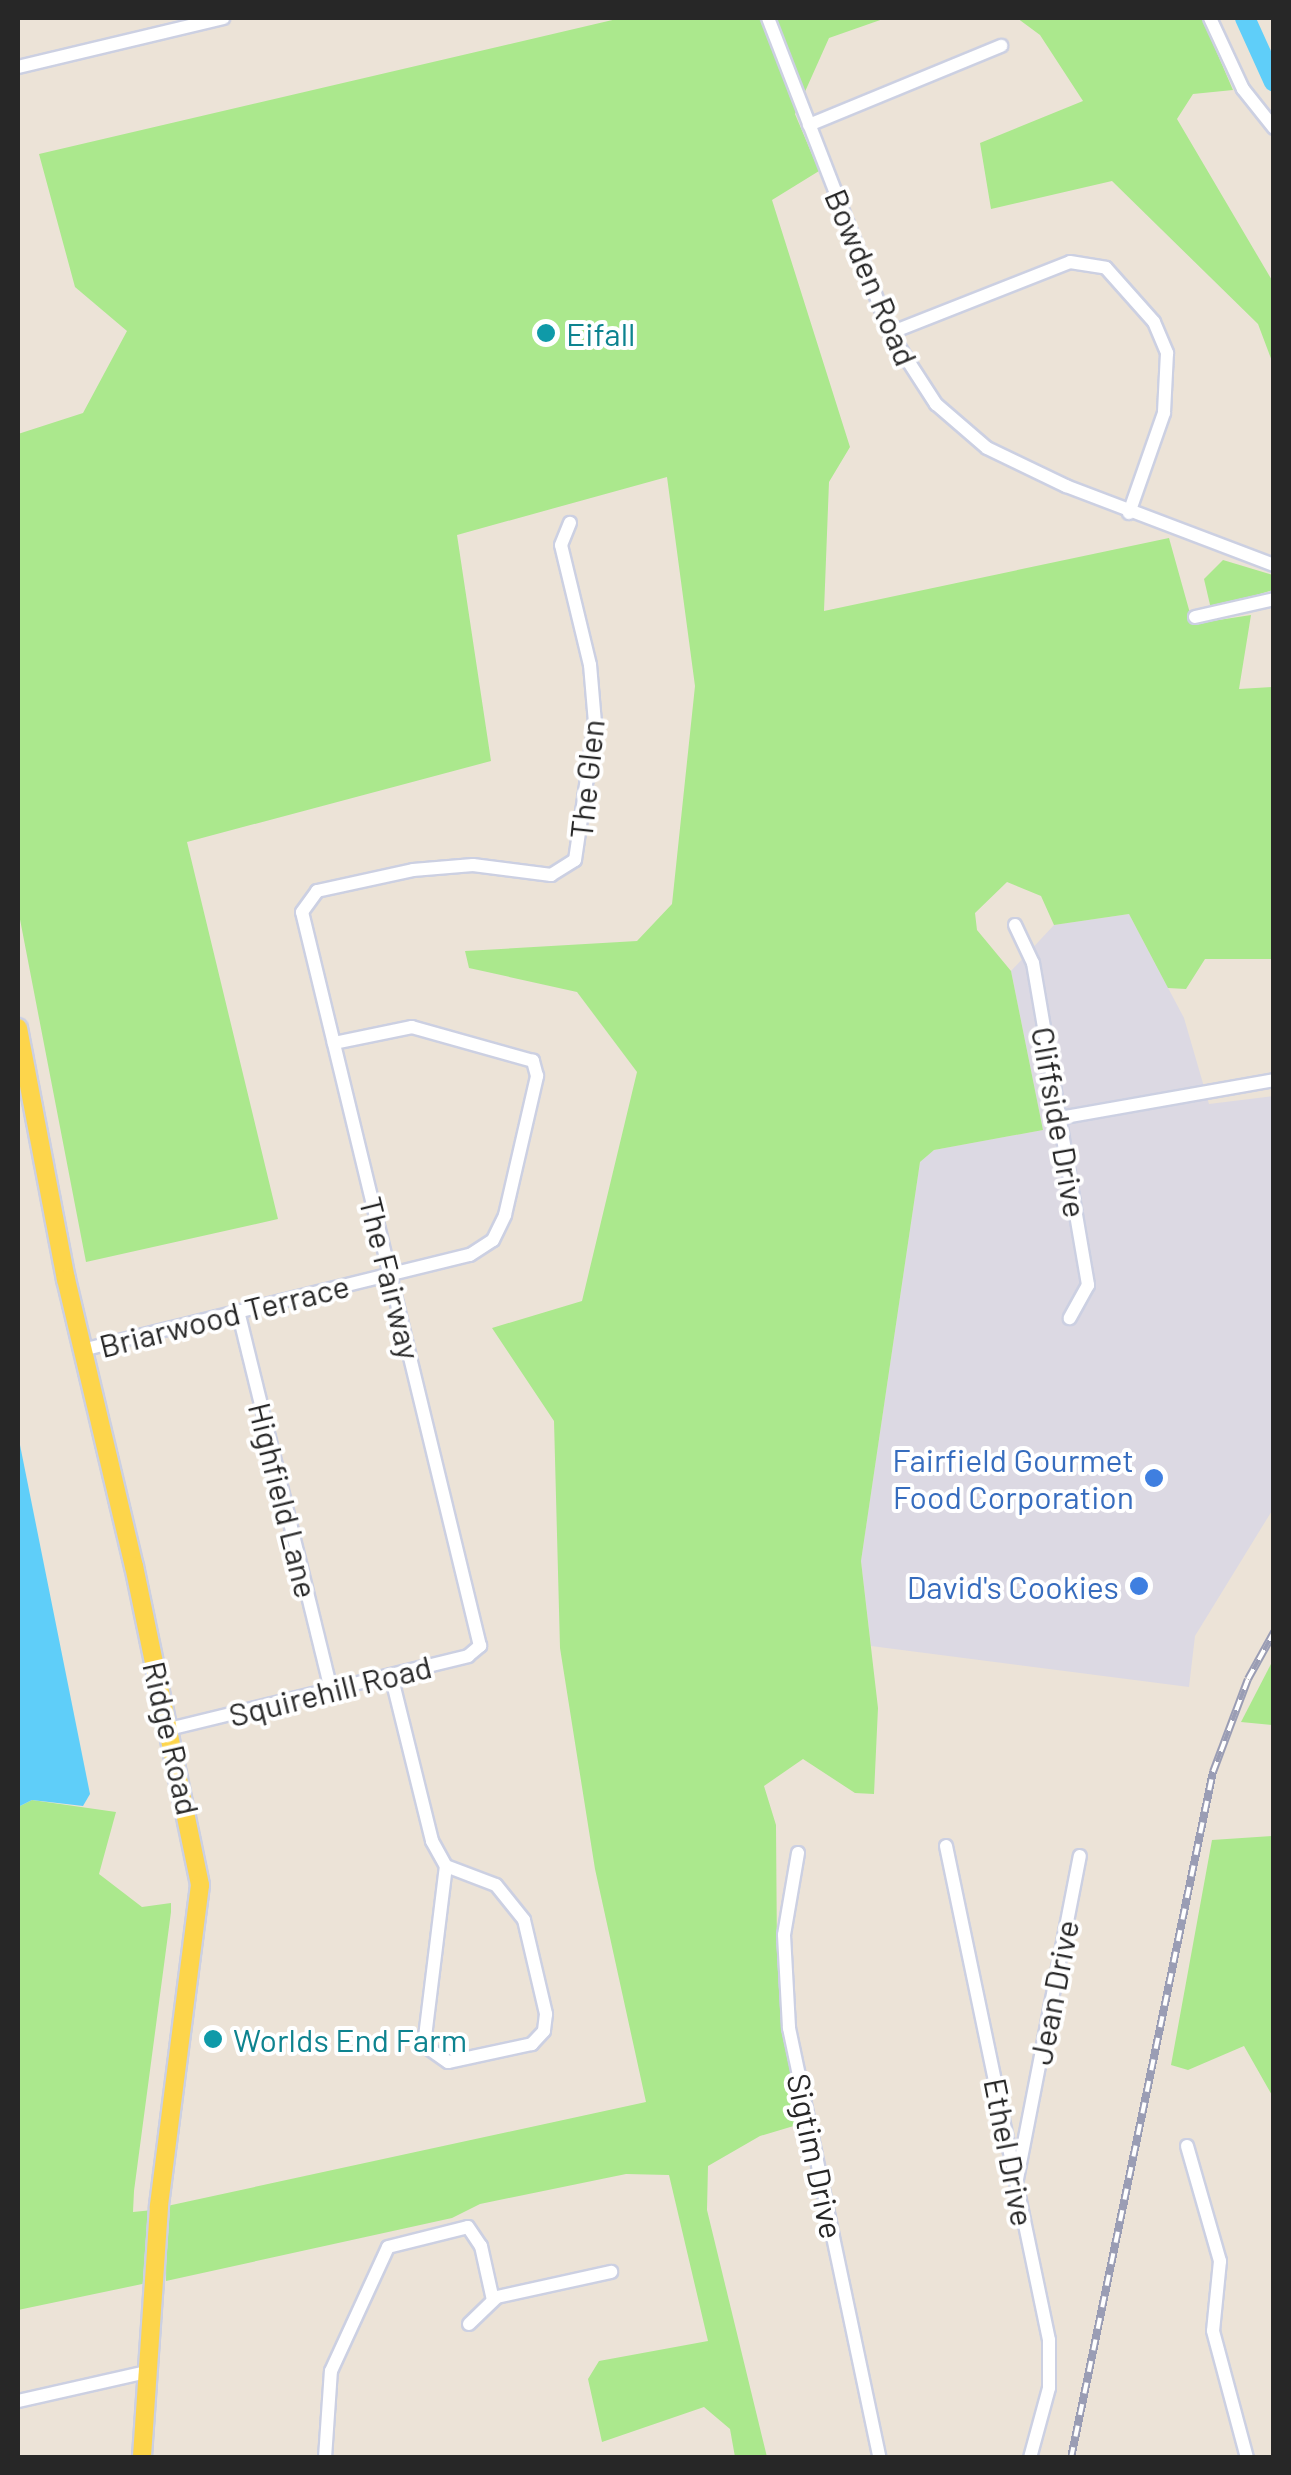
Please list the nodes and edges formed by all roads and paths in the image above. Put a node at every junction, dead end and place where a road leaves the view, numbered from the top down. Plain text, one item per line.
1 (222, 18) edge
2 (768, 18) edge
3 (1210, 18) edge
4 (1000, 46) dead end
5 (18, 67) edge
6 (810, 125) junction
7 (1274, 128) edge
8 (890, 333) junction
9 (1129, 512) junction
10 (570, 524) dead end
11 (1274, 565) edge
12 (1274, 599) edge
13 (1195, 617) dead end
14 (303, 918) joint
15 (1015, 925) dead end
16 (18, 1028) edge
17 (334, 1043) junction
18 (1274, 1080) edge
19 (1059, 1118) junction
20 (390, 1274) junction
21 (238, 1311) junction
22 (1070, 1318) dead end
23 (82, 1350) junction
24 (480, 1638) joint
25 (390, 1675) junction
26 (331, 1689) junction
27 (169, 1729) junction
28 (946, 1846) dead end
29 (798, 1853) dead end
30 (1080, 1856) dead end
31 (446, 1866) junction
32 (1187, 2146) dead end
33 (1016, 2186) junction
34 (611, 2272) dead end
35 (492, 2300) junction
36 (468, 2324) dead end
37 (147, 2372) junction
38 (18, 2401) edge
39 (142, 2458) edge
40 (325, 2458) edge
41 (880, 2458) edge
42 (1030, 2458) edge
43 (1247, 2458) edge

1 - 5 street
2 - 6 street, Bowden Road
3 - 7 street
4 - 6 street
6 - 8 street, Bowden Road
8 - 9 street, Bowden Road
8 - 9 street
9 - 11 street, Bowden Road
10 - 14 street, The Glen
12 - 13 street
14 - 17 street, The Fairway
15 - 19 street, Cliffside Drive
16 - 23 main road, Ridge Road
17 - 20 street, The Fairway
17 - 20 street, Briarwood Terrace
18 - 19 street
19 - 22 street, Cliffside Drive
20 - 21 street, Briarwood Terrace
20 - 24 street, The Fairway
21 - 23 street, Briarwood Terrace
21 - 26 street, Highfield Lane
23 - 27 main road, Ridge Road
24 - 25 street, Squirehill Road
25 - 26 street, Squirehill Road
25 - 31 street
26 - 27 street, Squirehill Road
27 - 37 main road, Ridge Road
28 - 33 street, Ethel Drive
29 - 41 street, Sigtim Drive
30 - 33 street, Jean Drive
31 - 31 street
32 - 43 street
33 - 42 street, Ethel Drive
34 - 35 street
35 - 36 street
35 - 40 street
37 - 38 street
37 - 39 main road, Ridge Road

